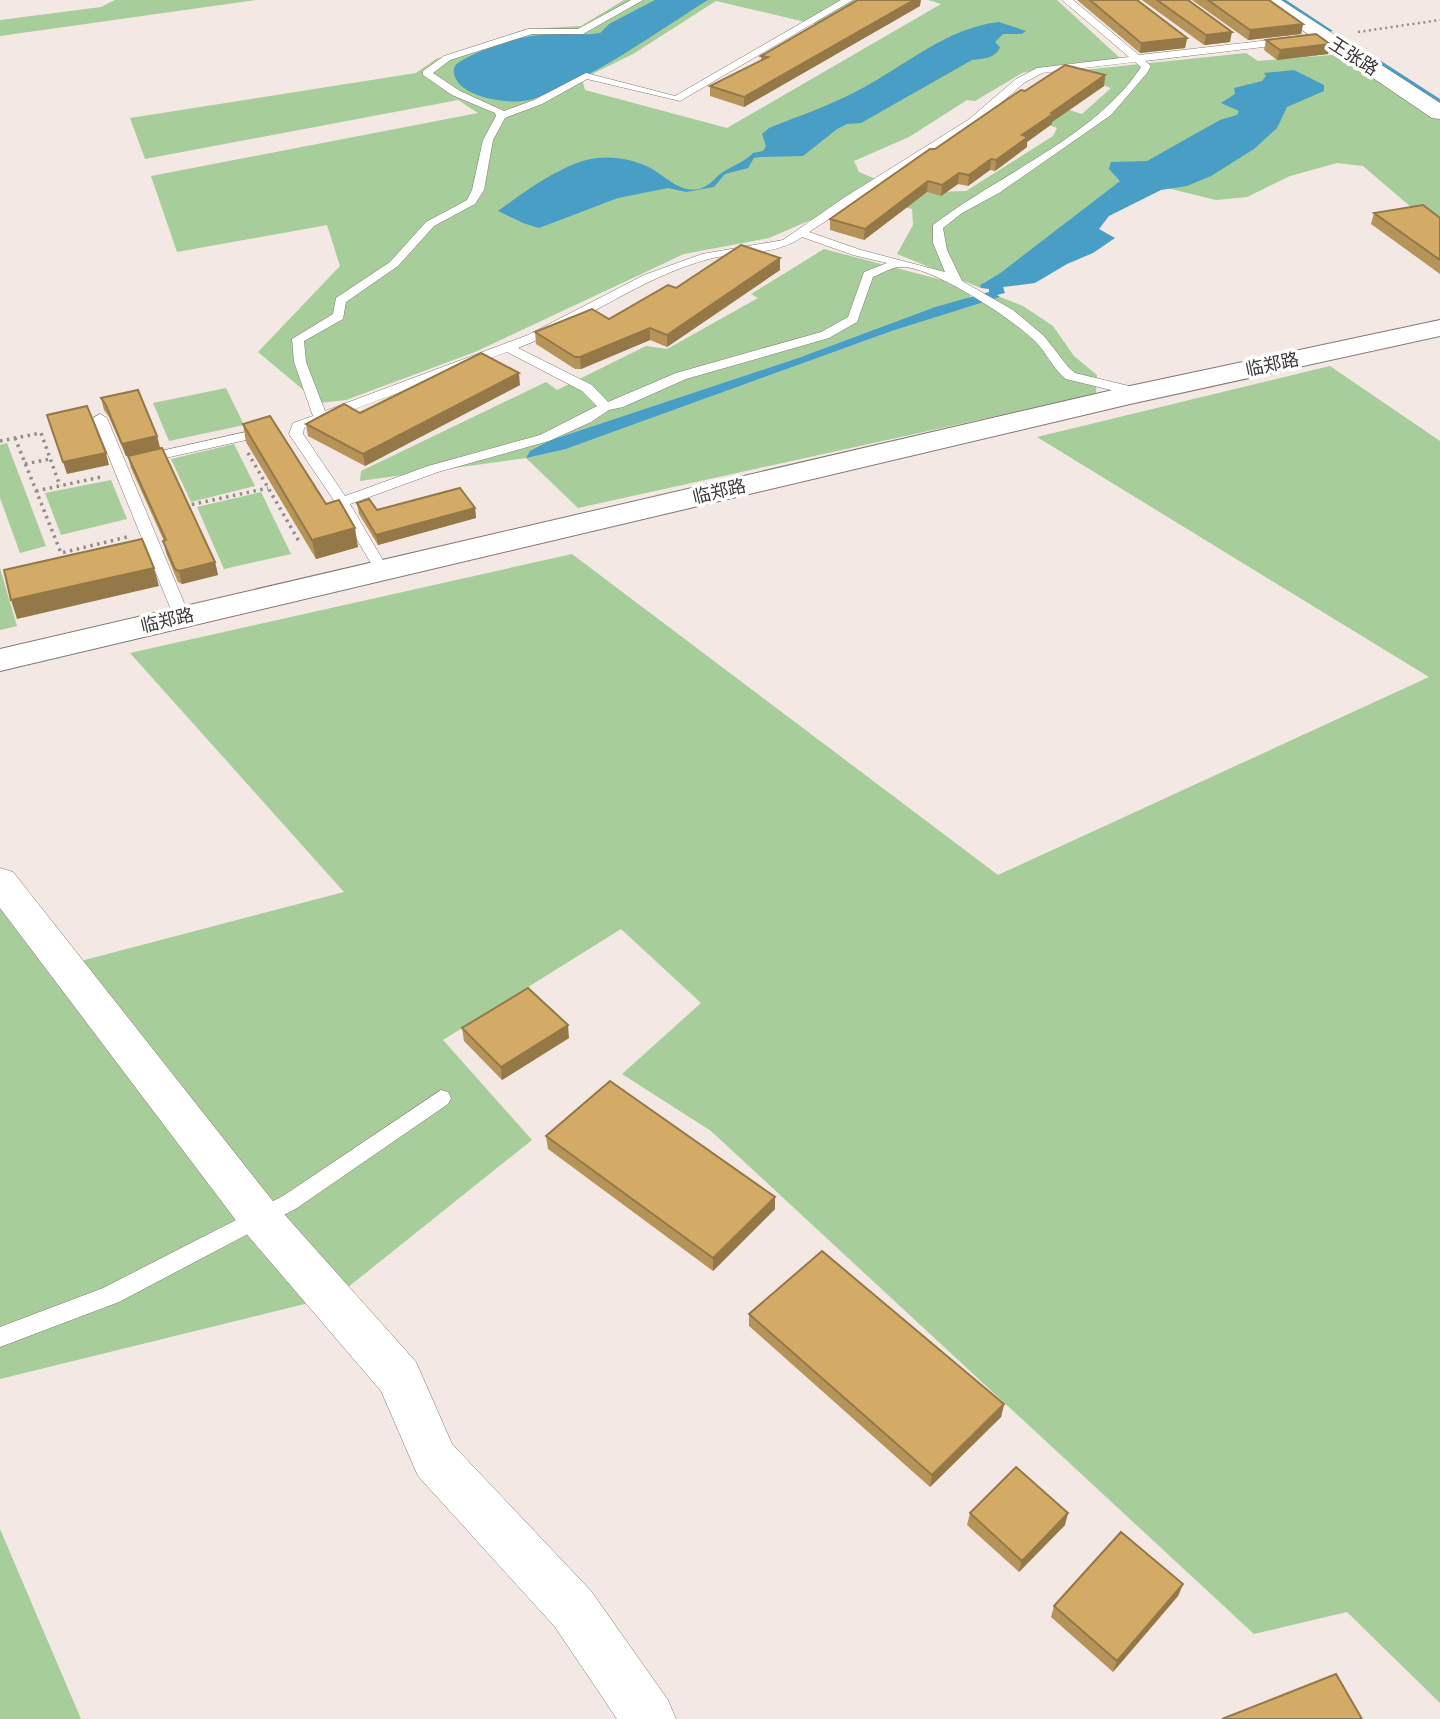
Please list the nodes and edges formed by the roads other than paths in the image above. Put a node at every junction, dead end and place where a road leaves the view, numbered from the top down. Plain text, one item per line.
1 (638, 0) edge
2 (848, 0) edge
3 (1067, 0) edge
4 (1268, 0) edge
5 (1326, 37) junction
6 (1235, 39) edge
7 (1245, 47) junction
8 (1139, 61) junction
9 (1440, 113) edge
10 (501, 116) junction
11 (802, 233) junction
12 (898, 263) junction
13 (958, 284) junction
14 (1440, 328) edge
15 (507, 347) junction
16 (1130, 395) junction
17 (605, 407) junction
18 (320, 416) junction
19 (100, 418) dead end
20 (259, 433) edge
21 (120, 469) junction
22 (342, 502) junction
23 (381, 569) junction
24 (182, 617) junction
25 (0, 660) edge
26 (0, 881) edge
27 (441, 1098) dead end
28 (260, 1218) junction
29 (0, 1338) edge
30 (649, 1719) edge

1 - 10 lane
2 - 10 lane
3 - 8 lane
4 - 5 street, 王张路
5 - 7 lane
5 - 9 street, 王张路
6 - 7 lane
7 - 8 lane
8 - 11 lane
8 - 13 lane
10 - 18 lane
11 - 12 lane
11 - 15 lane
12 - 13 lane
12 - 17 lane
13 - 16 lane
14 - 16 main road, 临郑路
15 - 17 lane
15 - 18 lane
16 - 23 main road, 临郑路
17 - 22 lane
18 - 22 lane
19 - 21 lane
20 - 21 lane
21 - 24 lane
22 - 23 lane
23 - 24 main road, 临郑路
24 - 25 main road, 临郑路
26 - 28 street
27 - 28 lane
28 - 29 lane
28 - 30 street

